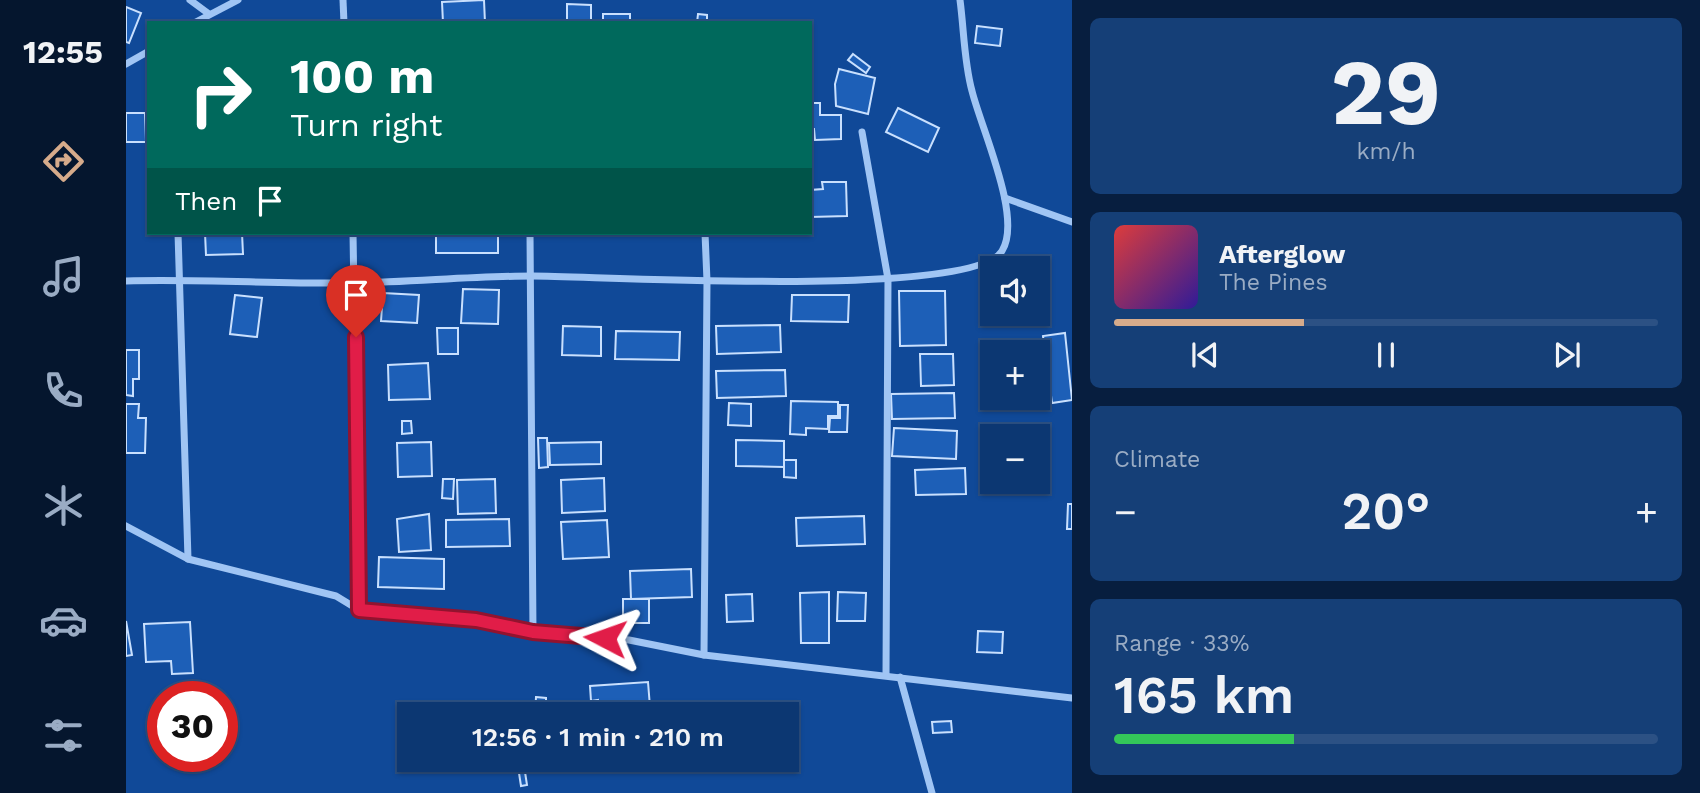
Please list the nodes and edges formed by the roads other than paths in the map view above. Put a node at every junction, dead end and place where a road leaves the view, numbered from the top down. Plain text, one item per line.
1 (190, 0) edge
2 (237, 0) edge
3 (343, 0) edge
4 (960, 0) edge
5 (209, 14) junction
6 (197, 21) edge
7 (344, 21) edge
8 (147, 52) edge
9 (126, 64) edge
10 (862, 132) dead end
11 (1005, 198) junction
12 (1072, 222) edge
13 (178, 235) edge
14 (353, 235) edge
15 (530, 235) edge
16 (705, 235) edge
17 (532, 276) junction
18 (181, 279) junction
19 (888, 279) junction
20 (126, 281) edge
21 (707, 281) junction
22 (355, 283) junction
23 (126, 526) edge
24 (188, 558) junction
25 (359, 610) junction
26 (533, 632) junction
27 (704, 656) junction
28 (886, 675) junction
29 (900, 677) junction
30 (1072, 698) edge
31 (932, 793) edge

1 - 5 street
2 - 5 street
3 - 7 street
4 - 11 street
5 - 6 street
8 - 9 street
10 - 19 street
11 - 12 street
11 - 19 street
13 - 18 street
14 - 22 street
15 - 17 street
16 - 21 street
17 - 21 street
17 - 22 street
17 - 26 street
18 - 20 street
18 - 22 street
18 - 24 street
19 - 21 street
19 - 28 street
21 - 27 street
22 - 25 street
23 - 24 street
24 - 25 street
25 - 26 street
26 - 27 street
27 - 28 street
28 - 29 street
29 - 30 street
29 - 31 street

